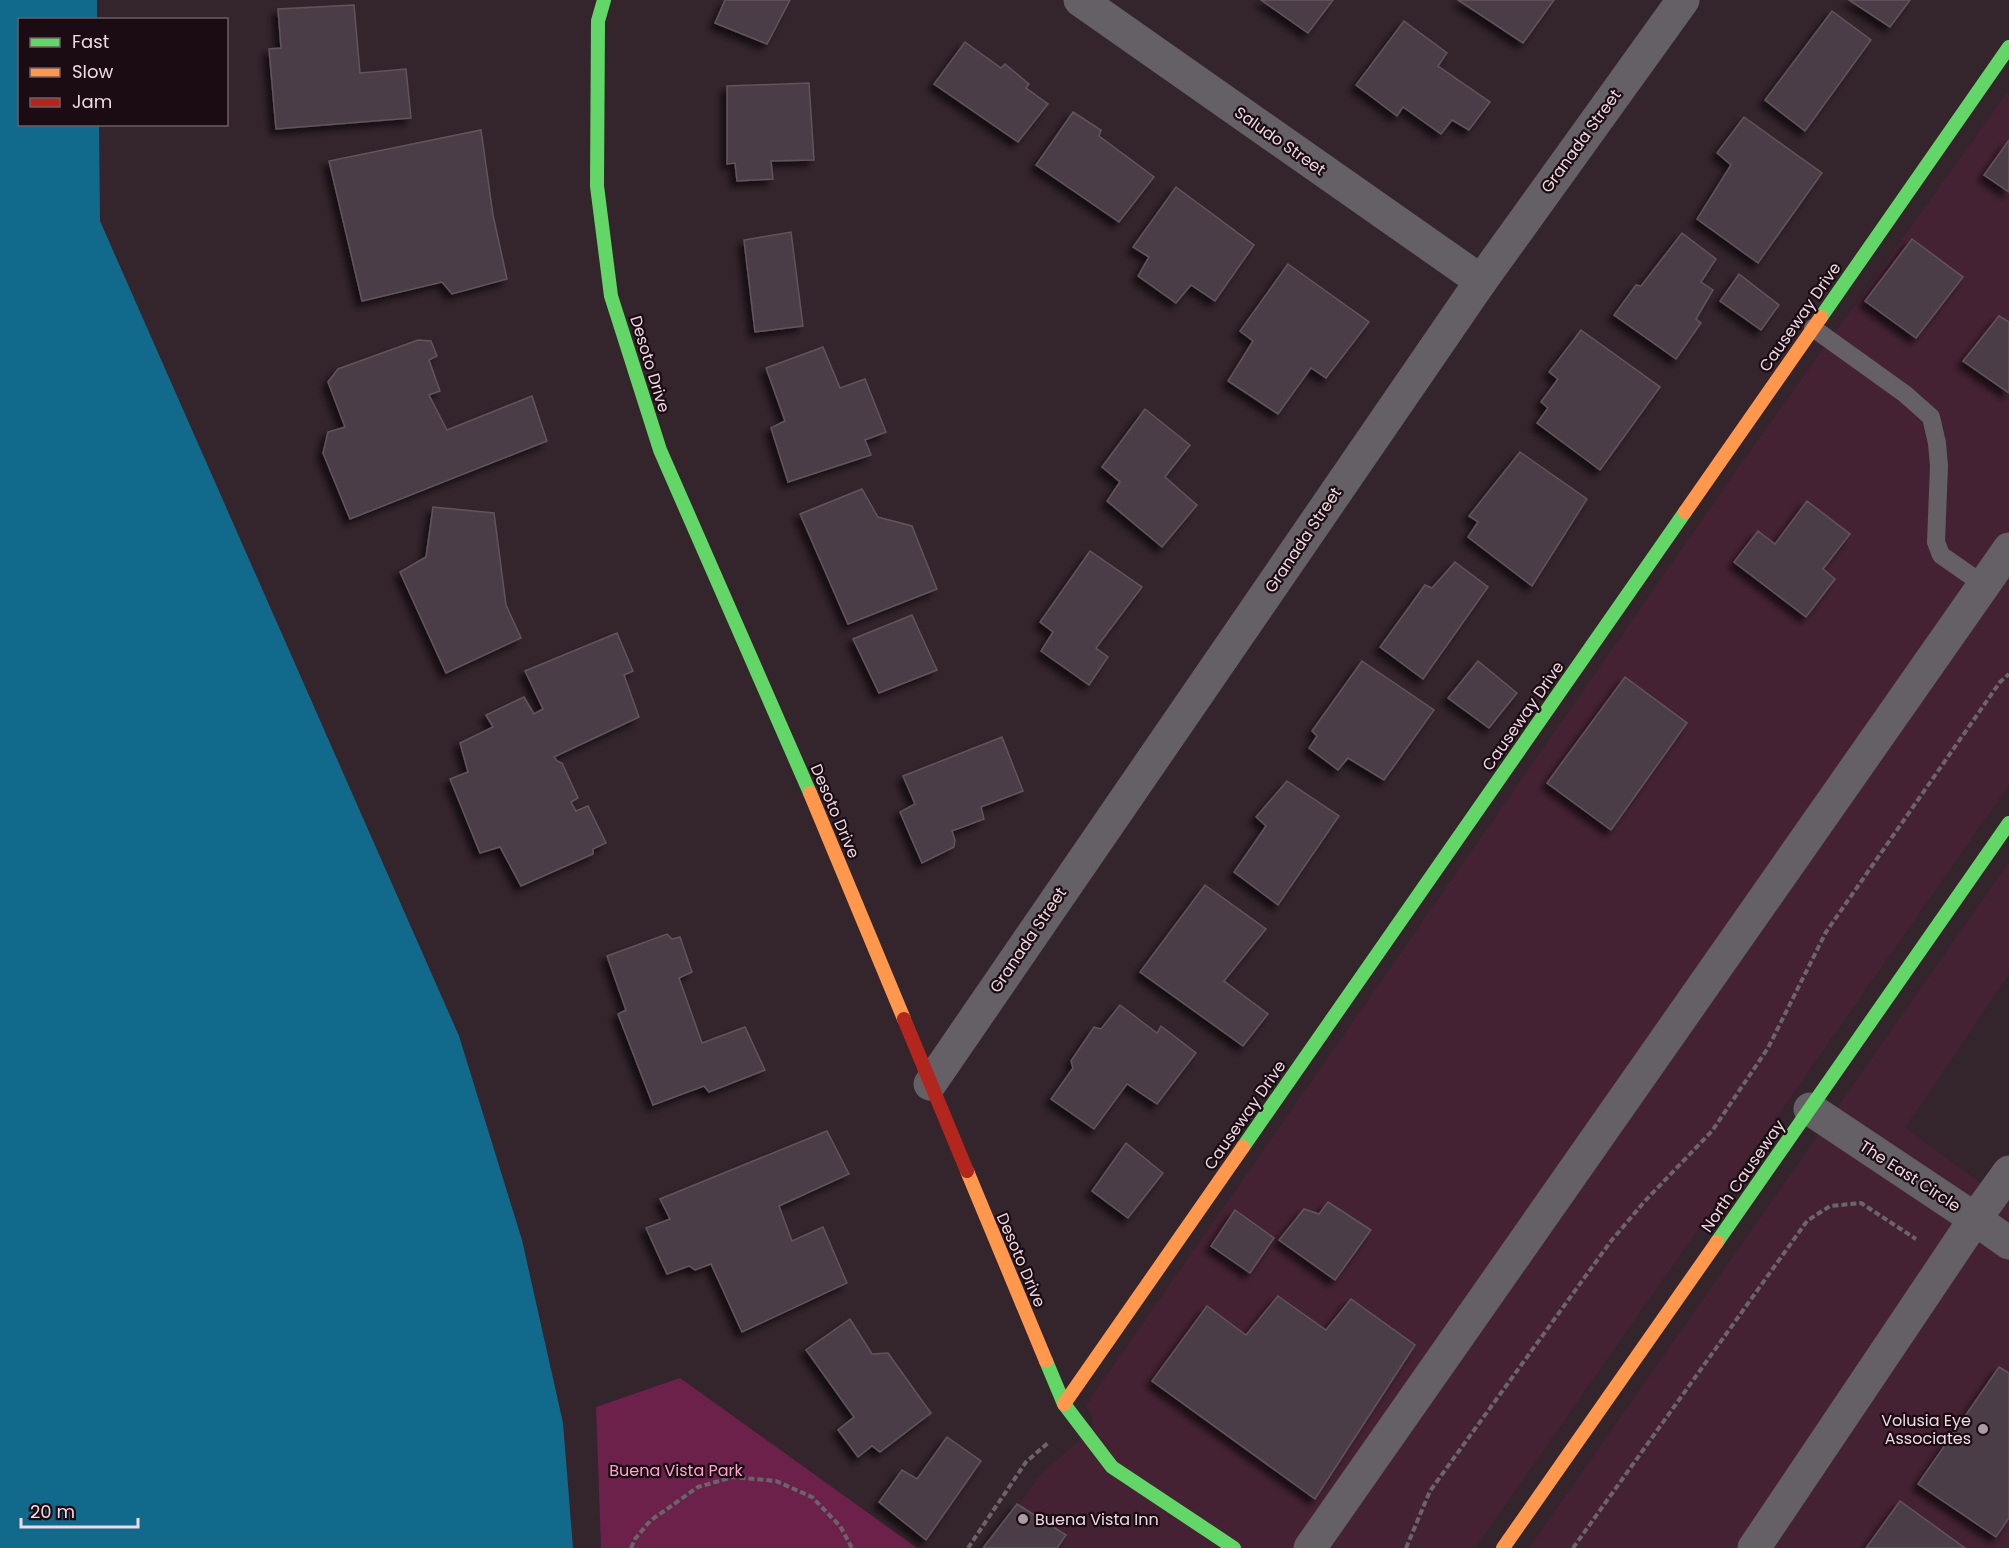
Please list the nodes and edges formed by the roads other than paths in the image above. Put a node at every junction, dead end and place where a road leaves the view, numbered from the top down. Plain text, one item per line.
1 (604, 0) edge
2 (1080, 0) edge
3 (1683, 0) edge
4 (2009, 47) edge
5 (1481, 281) junction
6 (1813, 328) junction
7 (2009, 549) edge
8 (1984, 585) junction
9 (2009, 823) edge
10 (930, 1084) junction
11 (1810, 1110) junction
12 (2009, 1172) edge
13 (1975, 1219) junction
14 (2009, 1243) edge
15 (1064, 1404) junction
16 (1234, 1548) edge
17 (1310, 1548) edge
18 (1503, 1548) edge
19 (1754, 1548) edge

1 - 10 street, Desoto Drive
2 - 5 street, Saludo Street
3 - 5 street, Granada Street
4 - 6 street, Causeway Drive
5 - 10 street, Granada Street
6 - 8 lane
6 - 15 street, Causeway Drive
7 - 8 street
8 - 17 street
9 - 11 street, North Causeway
10 - 15 street, Desoto Drive
11 - 13 street, The East Circle
11 - 18 street, North Causeway
12 - 13 street
13 - 14 street, The East Circle
13 - 19 street
15 - 16 street, Desoto Drive

